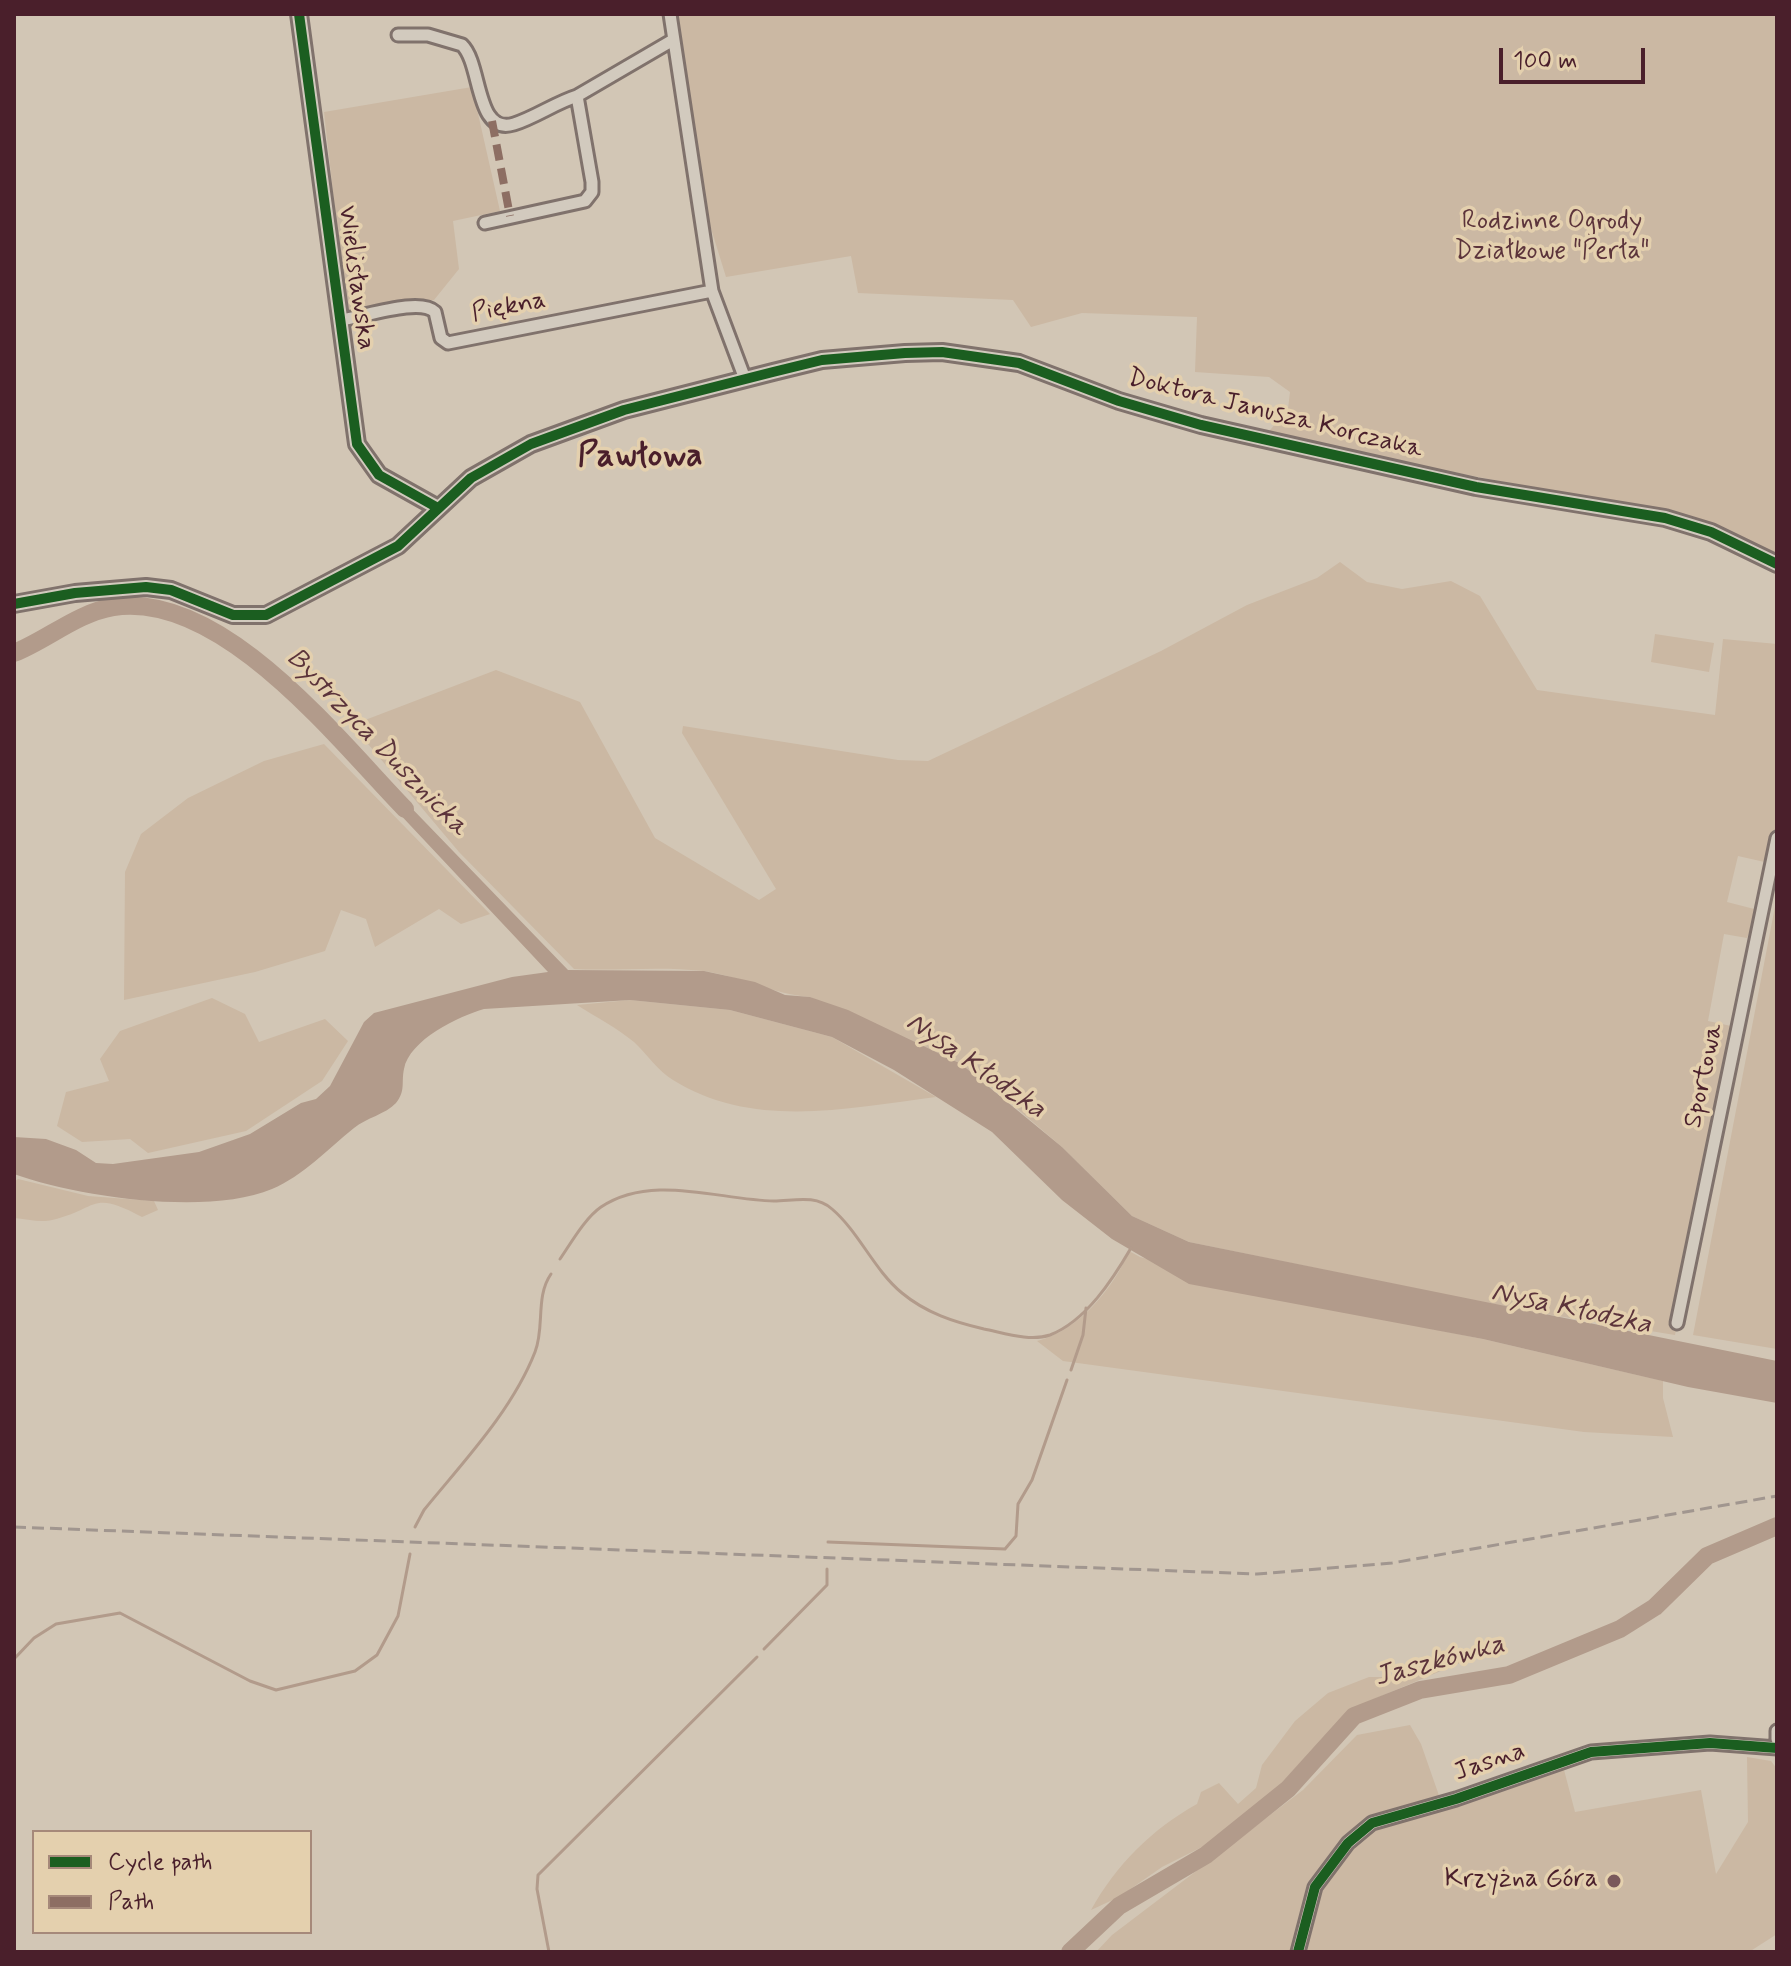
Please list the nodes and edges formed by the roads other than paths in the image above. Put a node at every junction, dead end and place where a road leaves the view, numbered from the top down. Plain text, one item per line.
1 (299, 14) edge
2 (670, 14) edge
3 (398, 35) dead end
4 (673, 40) junction
5 (577, 96) junction
6 (485, 223) dead end
7 (712, 291) junction
8 (340, 320) junction
9 (745, 379) junction
10 (438, 508) junction
11 (1777, 564) edge
12 (14, 604) edge
13 (1777, 838) edge
14 (1677, 1323) dead end
15 (1777, 1731) edge
16 (1777, 1739) edge
17 (1777, 1748) edge
18 (1298, 1952) edge

1 - 8 street, Wielisławska
2 - 4 street
3 - 5 street
4 - 5 street
4 - 7 street
5 - 6 street
7 - 8 street, Piękna
7 - 9 street
8 - 10 street, Wielisławska
9 - 10 street, Doktora Janusza Korczaka
9 - 11 street, Doktora Janusza Korczaka
10 - 12 street, Doktora Janusza Korczaka
13 - 14 street, Sportowa
15 - 16 street
17 - 18 street, Jasna

